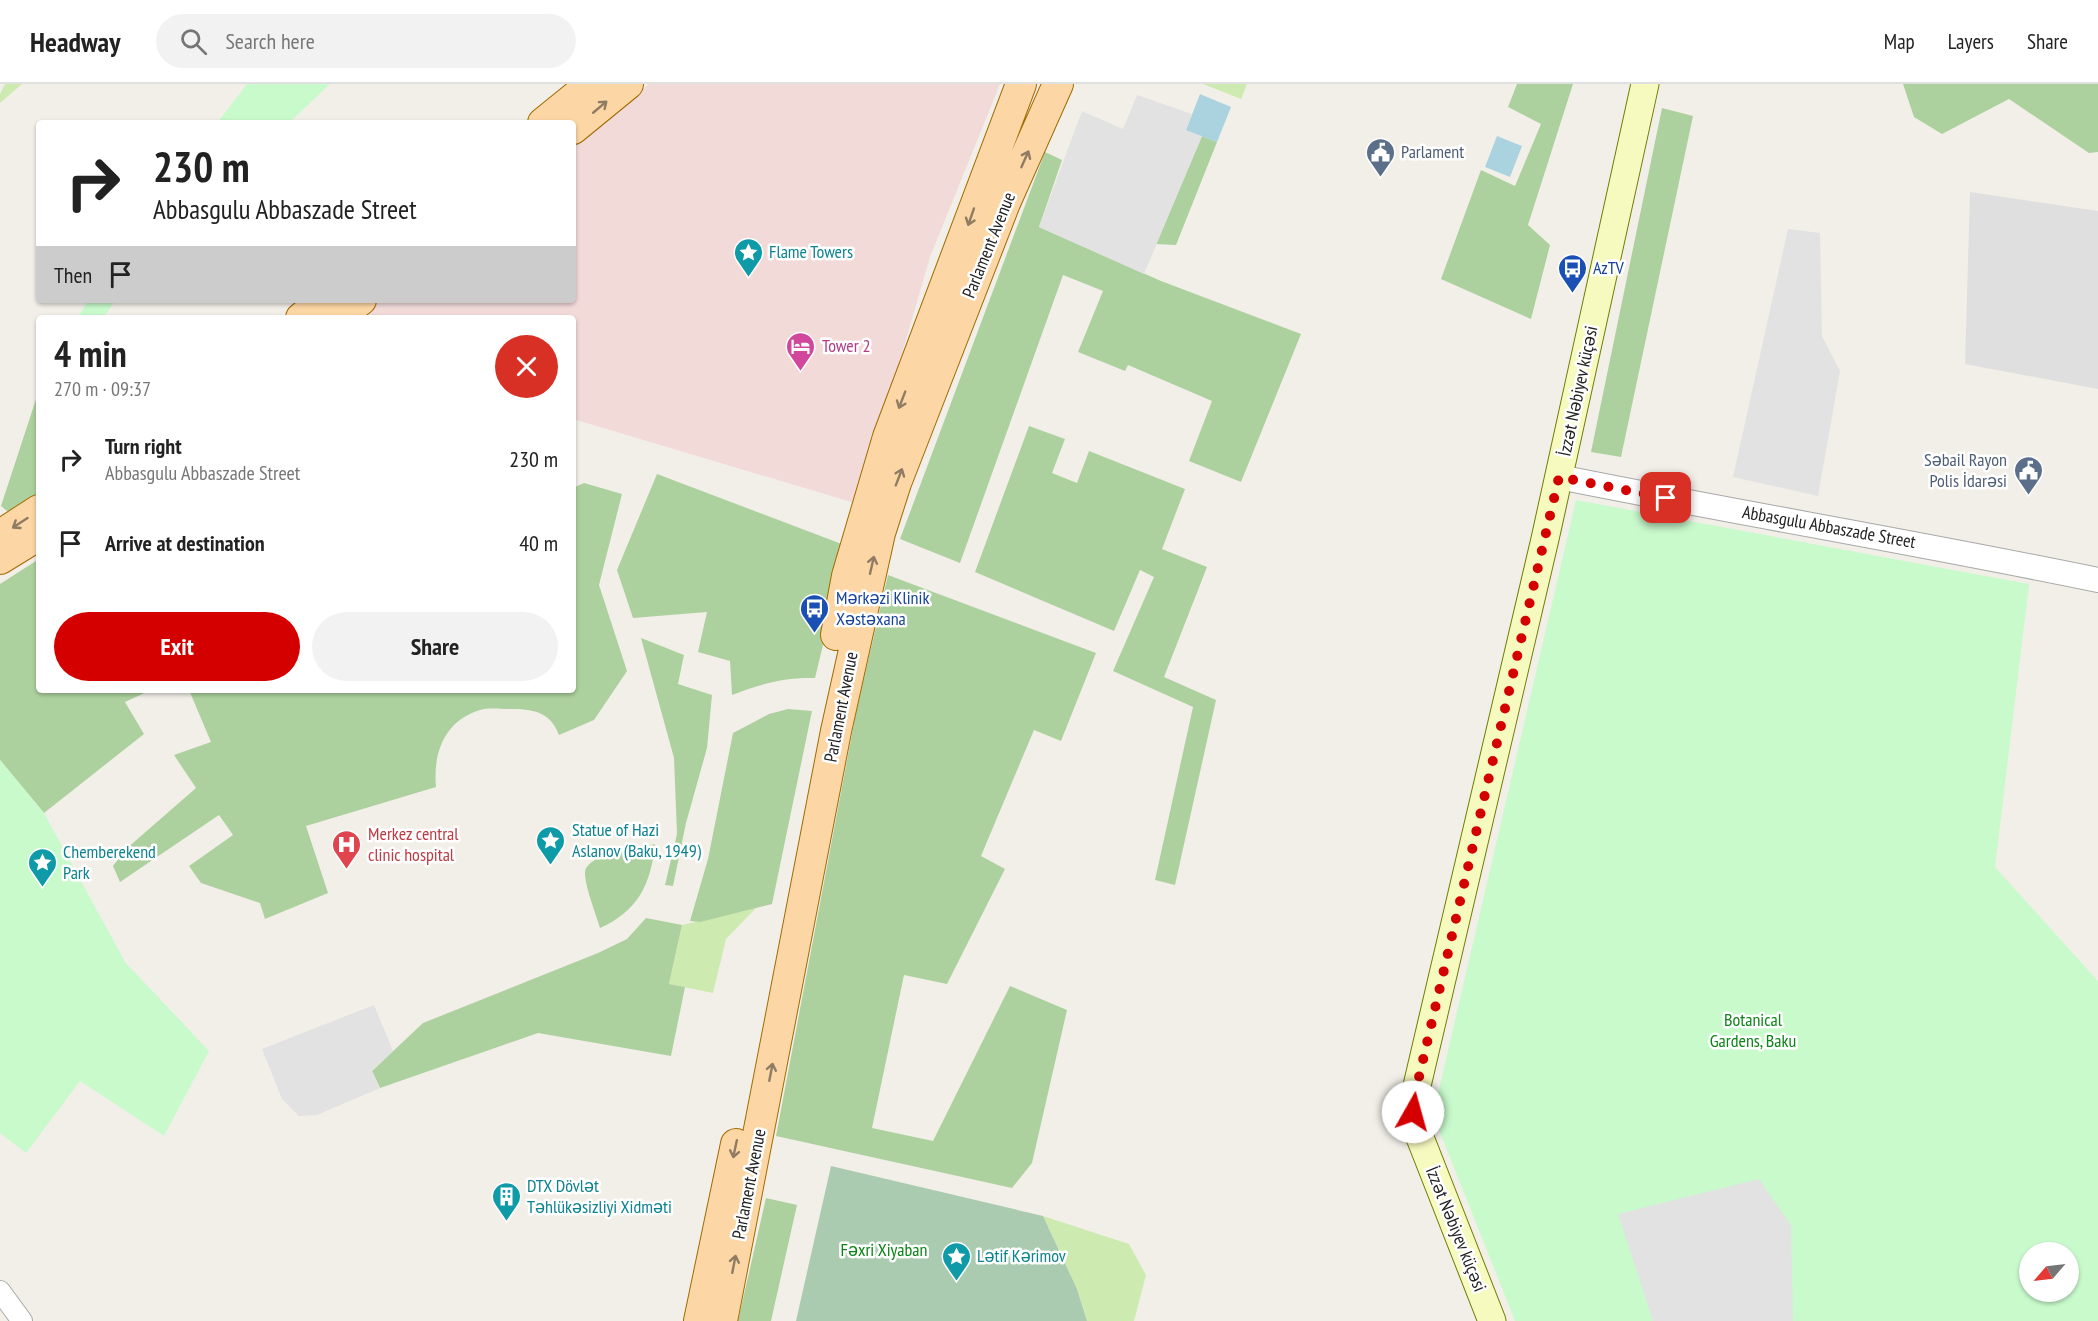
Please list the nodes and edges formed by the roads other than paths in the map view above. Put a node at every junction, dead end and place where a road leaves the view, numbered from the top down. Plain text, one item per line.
1 (591, 84) edge
2 (628, 84) edge
3 (1021, 84) edge
4 (1058, 84) edge
5 (1645, 84) edge
6 (547, 120) edge
7 (576, 127) edge
8 (319, 303) edge
9 (357, 303) edge
10 (305, 315) edge
11 (342, 315) edge
12 (1559, 477) junction
13 (36, 512) edge
14 (0, 535) edge
15 (36, 537) edge
16 (0, 559) edge
17 (2098, 580) edge
18 (0, 1291) edge
19 (22, 1321) edge
20 (699, 1321) edge
21 (722, 1321) edge
22 (1492, 1321) edge

1 - 6 main road
7 -> 2 main road
3 -> 20 main road, Parlament Avenue
21 -> 4 main road, Parlament Avenue
5 - 12 main road, İzzət Nəbiyev küçəsi
8 - 10 main road
9 - 11 main road
12 - 17 street, Abbasgulu Abbaszade Street
12 - 22 main road, İzzət Nəbiyev küçəsi
13 -> 14 main road
15 - 16 main road
18 - 19 street

